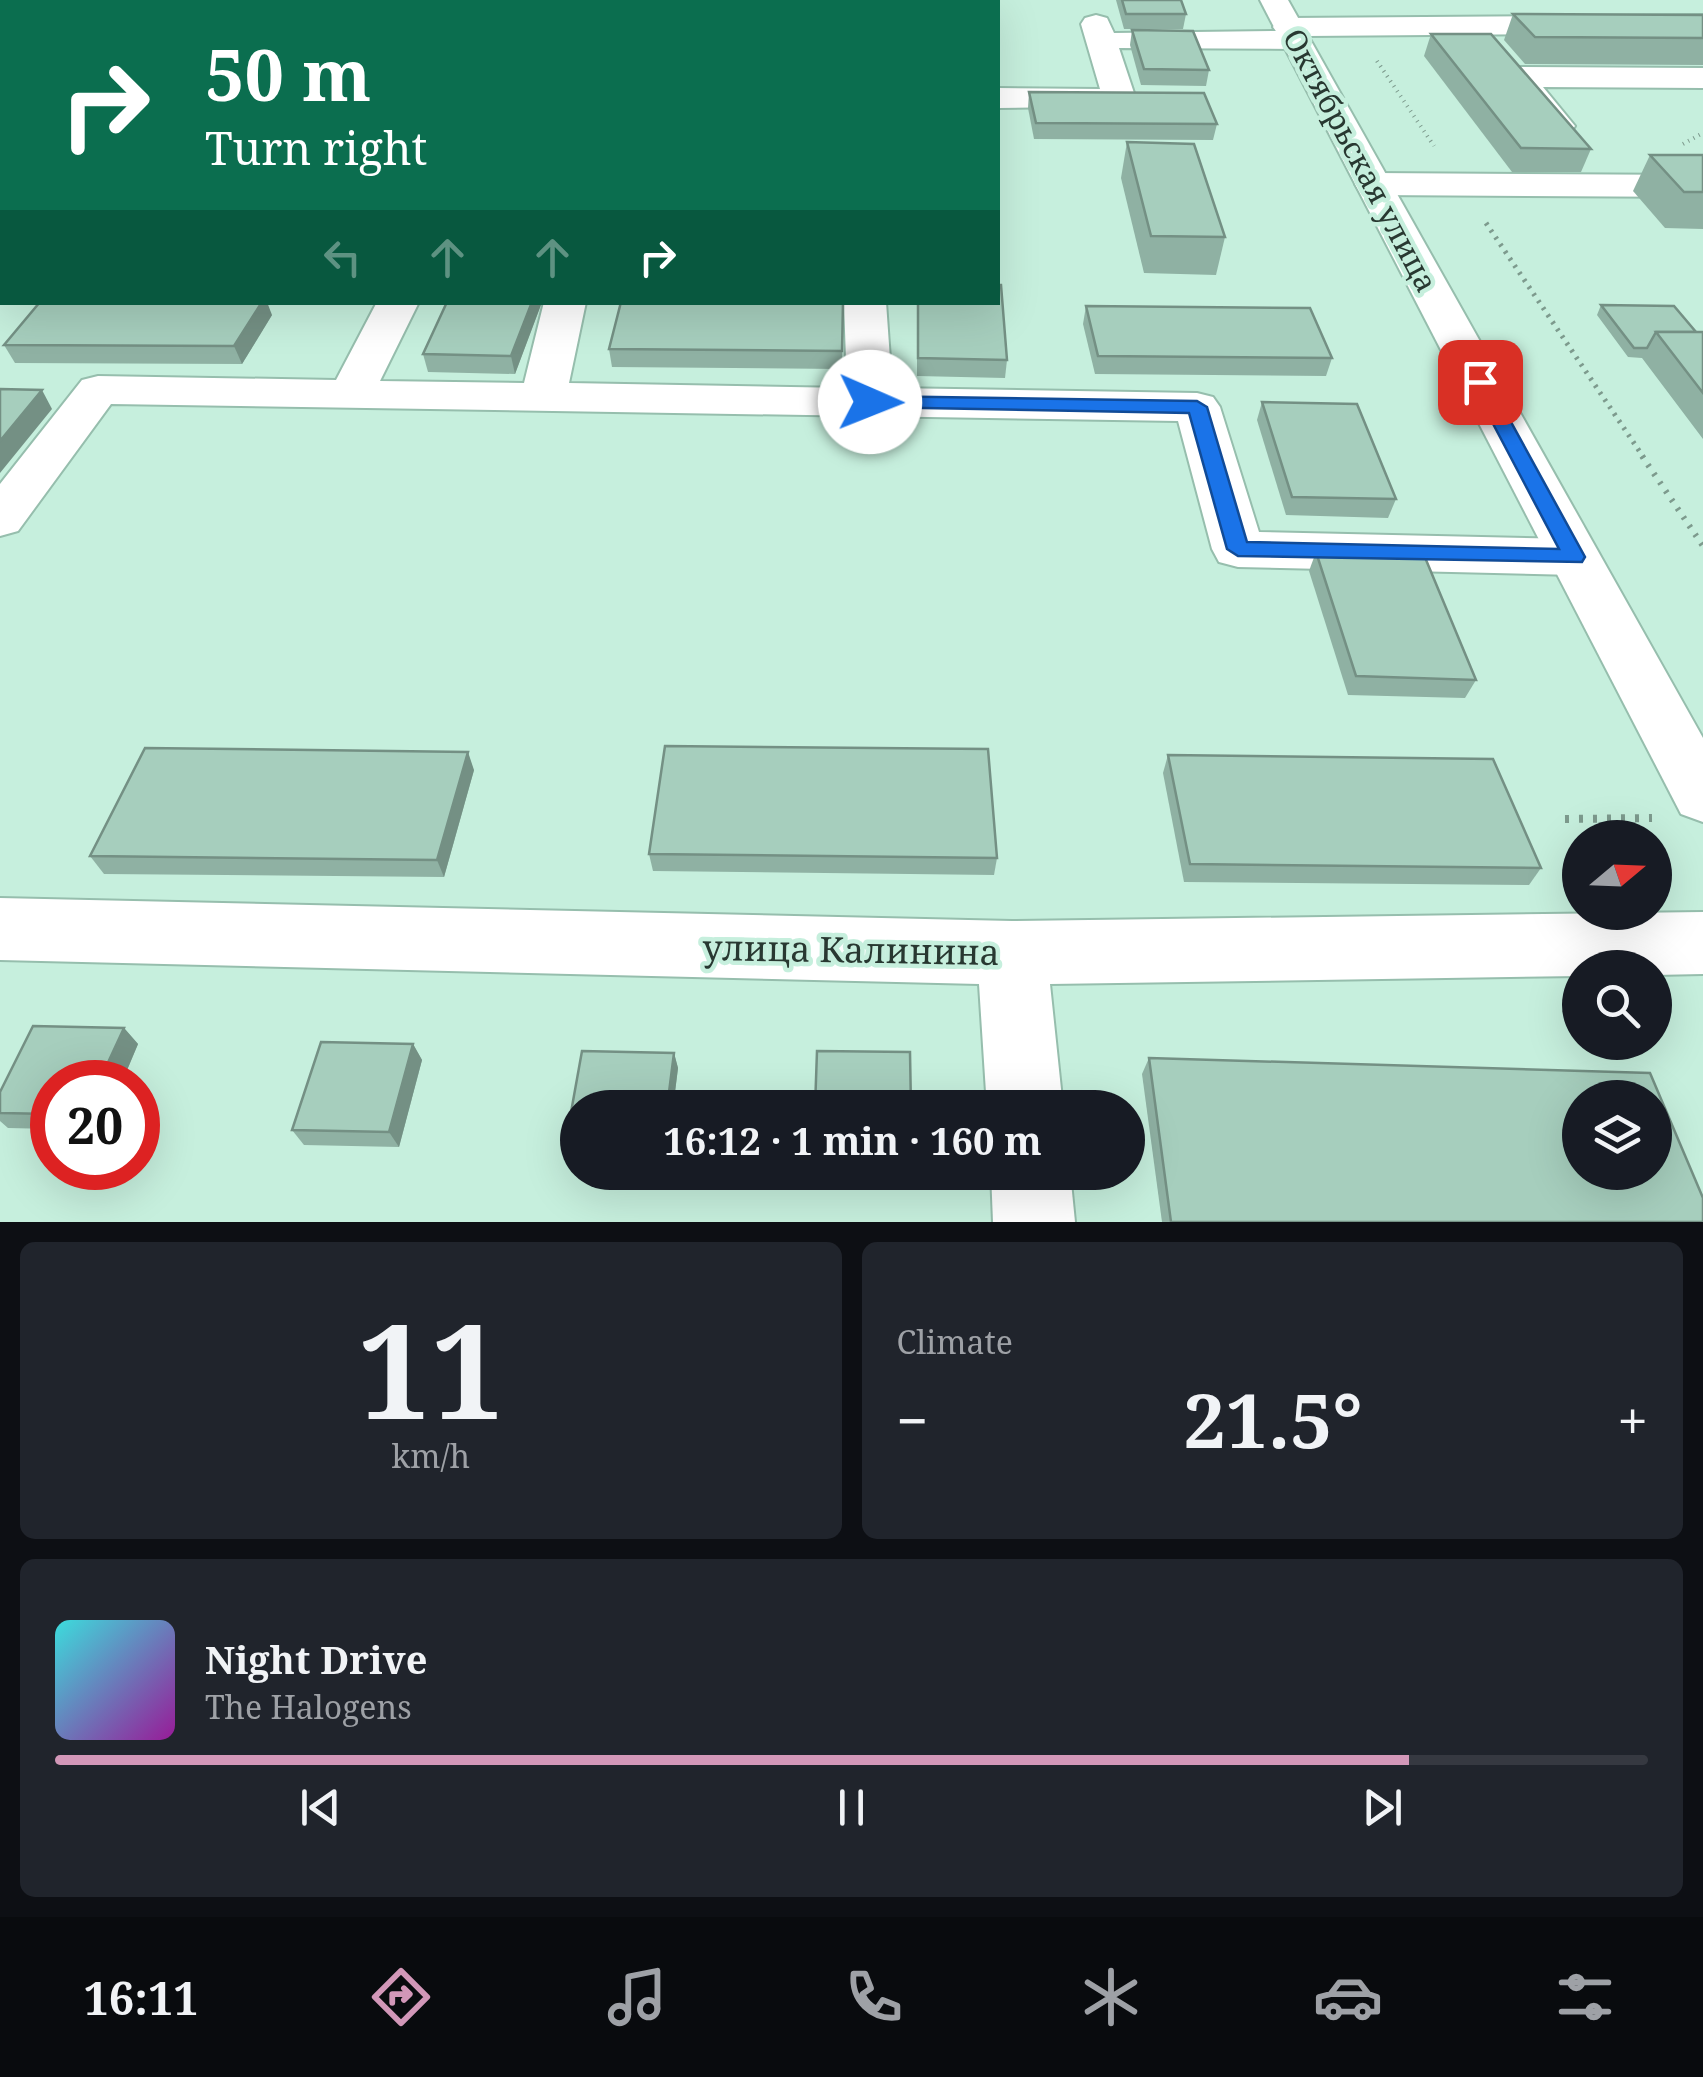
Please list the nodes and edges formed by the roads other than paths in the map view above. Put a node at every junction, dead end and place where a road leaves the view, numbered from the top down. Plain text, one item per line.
1 (1286, 22) edge
2 (1703, 24) edge
3 (1703, 78) edge
4 (1000, 98) edge
5 (1590, 163) junction
6 (1373, 184) junction
7 (1703, 186) edge
8 (396, 305) edge
9 (564, 305) edge
10 (865, 305) edge
11 (351, 394) junction
12 (543, 396) junction
13 (870, 402) junction
14 (0, 519) edge
15 (1574, 557) junction
16 (1683, 807) edge
17 (0, 929) edge
18 (1703, 943) edge
19 (1012, 954) junction
20 (1023, 1090) edge
21 (1031, 1190) edge
22 (1034, 1222) edge

1 - 2 main road
1 - 4 main road
1 - 6 main road, Октябрьская улица
3 - 5 main road
5 - 6 main road
5 - 7 main road
6 - 15 main road, Октябрьская улица
8 - 11 main road
9 - 12 main road
10 - 13 main road
11 - 12 main road
11 - 14 main road
12 - 13 main road
13 - 15 main road
15 - 16 main road, Октябрьская улица
17 - 19 main road, улица Калинина
18 - 19 main road, улица Калинина
19 - 20 main road
21 - 22 main road

